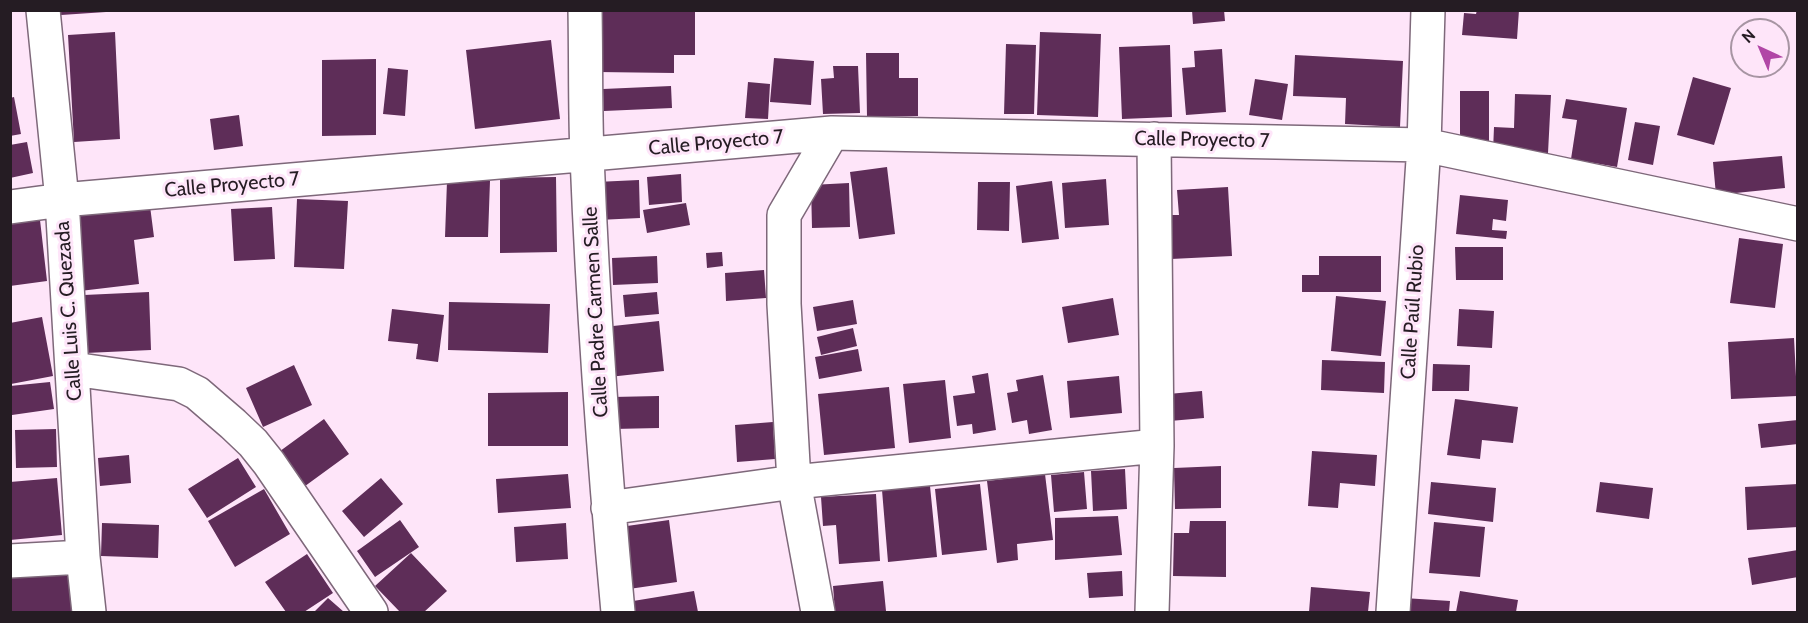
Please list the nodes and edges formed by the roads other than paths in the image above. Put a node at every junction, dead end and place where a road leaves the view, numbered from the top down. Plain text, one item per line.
1 (43, 10) edge
2 (585, 10) edge
3 (1428, 10) edge
4 (832, 133) junction
5 (1154, 139) junction
6 (1424, 145) junction
7 (587, 153) junction
8 (62, 200) junction
9 (10, 207) edge
10 (1797, 224) edge
11 (73, 369) junction
12 (1157, 446) junction
13 (794, 482) junction
14 (608, 508) junction
15 (84, 557) junction
16 (10, 561) edge
17 (89, 612) edge
18 (371, 612) edge
19 (618, 612) edge
20 (818, 612) edge
21 (1152, 612) edge
22 (1393, 612) edge

1 - 8 street, Calle Luis C. Quezada
2 - 7 street, Calle Padre Carmen Salle
3 - 6 street, Calle Paúl Rubio
4 - 5 street, Calle Proyecto 7
4 - 7 street, Calle Proyecto 7
4 - 13 street
5 - 6 street, Calle Proyecto 7
5 - 12 street
6 - 10 street, Calle Proyecto 7
6 - 22 street, Calle Paúl Rubio
7 - 8 street, Calle Proyecto 7
7 - 14 street, Calle Padre Carmen Salle
8 - 9 street, Calle Proyecto 7
8 - 11 street, Calle Luis C. Quezada
11 - 15 street, Calle Luis C. Quezada
11 - 18 street
12 - 13 street
12 - 21 street
13 - 14 street
13 - 20 street
14 - 19 street, Calle Padre Carmen Salle
15 - 16 street
15 - 17 street, Calle Luis C. Quezada

